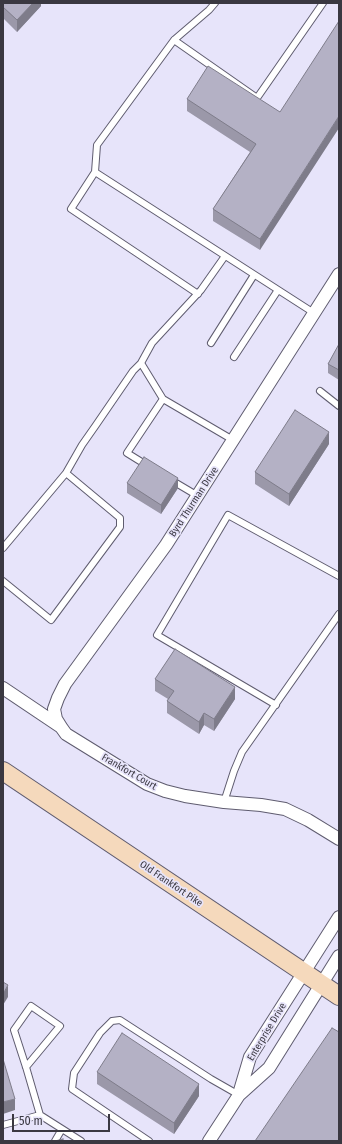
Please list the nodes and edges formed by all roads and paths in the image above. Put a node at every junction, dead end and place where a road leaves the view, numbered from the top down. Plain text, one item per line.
1 (215, 3) edge
2 (323, 3) edge
3 (174, 40) junction
4 (95, 172) junction
5 (225, 256) junction
6 (339, 274) edge
7 (254, 275) junction
8 (278, 290) junction
9 (198, 294) junction
10 (314, 313) junction
11 (211, 343) dead end
12 (234, 357) dead end
13 (141, 363) junction
14 (320, 391) dead end
15 (163, 399) junction
16 (339, 406) edge
17 (233, 440) junction
18 (153, 469) edge
19 (66, 473) junction
20 (166, 477) edge
21 (198, 496) junction
22 (3, 548) edge
23 (339, 576) edge
24 (3, 581) edge
25 (339, 614) edge
26 (3, 688) edge
27 (276, 705) junction
28 (61, 727) junction
29 (3, 771) edge
30 (224, 802) junction
31 (339, 839) edge
32 (339, 916) edge
33 (339, 956) edge
34 (304, 973) junction
35 (321, 985) junction
36 (339, 996) edge
37 (26, 1067) junction
38 (239, 1095) junction
39 (40, 1115) junction
40 (3, 1125) edge
41 (62, 1129) junction
42 (55, 1141) edge
43 (81, 1141) edge
44 (149, 1141) edge
45 (209, 1141) edge

1 - 3 lane
2 - 3 lane
3 - 4 lane
4 - 5 lane
4 - 9 lane
5 - 7 lane
5 - 9 lane
6 - 10 street, Byrd Thurman Drive
7 - 8 lane
7 - 11 lane
8 - 10 lane
8 - 12 lane
9 - 13 lane
10 - 17 street, Byrd Thurman Drive
13 - 15 lane
13 - 19 lane
14 - 16 lane
15 - 17 lane
15 - 18 lane
17 - 21 street, Byrd Thurman Drive
19 - 22 lane
19 - 24 lane
20 - 21 lane
21 - 28 street, Byrd Thurman Drive
23 - 27 lane
25 - 27 lane
26 - 28 street, Frankfort Court
27 - 30 lane
28 - 30 street, Frankfort Court
29 - 34 main road, Old Frankfort Pike
30 - 31 street, Frankfort Court
32 - 34 street
33 - 35 street
34 - 35 main road, Old Frankfort Pike
34 - 38 street, Enterprise Drive
35 - 36 main road, Old Frankfort Pike
35 - 38 street, Enterprise Drive
37 - 37 lane
37 - 39 lane
38 - 44 lane
38 - 45 street, Enterprise Drive
39 - 40 lane
39 - 41 lane
41 - 42 lane
41 - 43 lane

